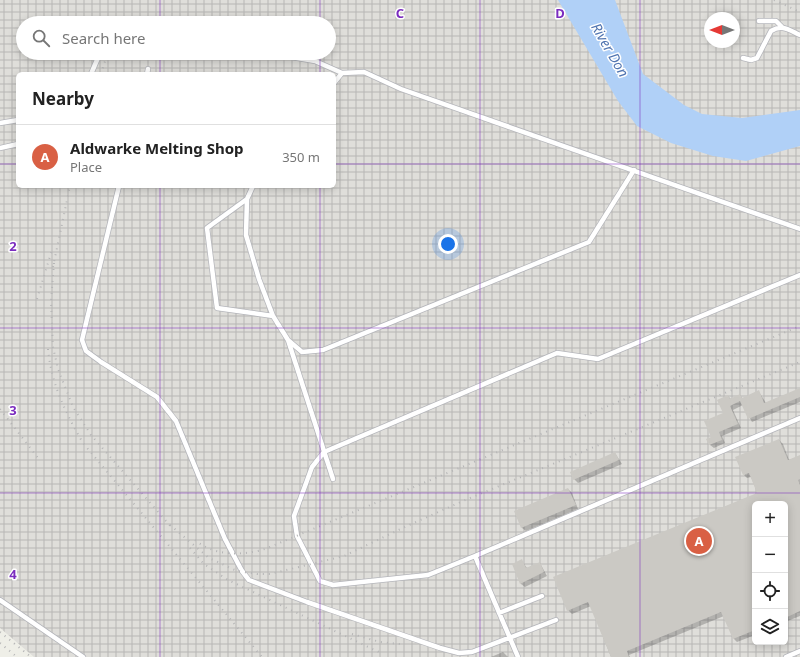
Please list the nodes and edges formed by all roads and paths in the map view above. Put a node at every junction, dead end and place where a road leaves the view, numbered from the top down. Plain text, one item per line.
1 (759, 21) dead end
2 (782, 27) junction
3 (800, 35) edge
4 (743, 58) dead end
5 (97, 60) edge
6 (305, 60) edge
7 (92, 72) edge
8 (342, 74) junction
9 (336, 81) edge
10 (16, 120) edge
11 (0, 123) edge
12 (16, 144) edge
13 (0, 148) edge
14 (634, 170) junction
15 (119, 188) edge
16 (252, 188) edge
17 (247, 199) junction
18 (800, 229) edge
19 (800, 275) edge
20 (272, 316) junction
21 (288, 340) junction
22 (800, 418) edge
23 (324, 452) junction
24 (332, 479) dead end
25 (475, 556) junction
26 (542, 596) dead end
27 (0, 600) edge
28 (499, 614) junction
29 (556, 620) dead end
30 (510, 638) junction
31 (800, 651) edge
32 (83, 657) edge
33 (518, 657) edge
34 (786, 657) edge

1 - 2 lane
2 - 3 lane
2 - 4 lane
5 - 7 lane
6 - 8 lane
8 - 9 lane
8 - 14 lane
10 - 11 lane
12 - 13 lane
14 - 18 lane
14 - 21 lane
15 - 30 lane
16 - 17 lane
17 - 20 lane
17 - 20 lane
19 - 23 lane
20 - 21 lane
21 - 23 lane
22 - 25 lane
23 - 24 lane
23 - 25 lane
25 - 28 lane
26 - 28 lane
27 - 32 lane
28 - 30 lane
29 - 30 lane
30 - 33 lane
31 - 34 lane

